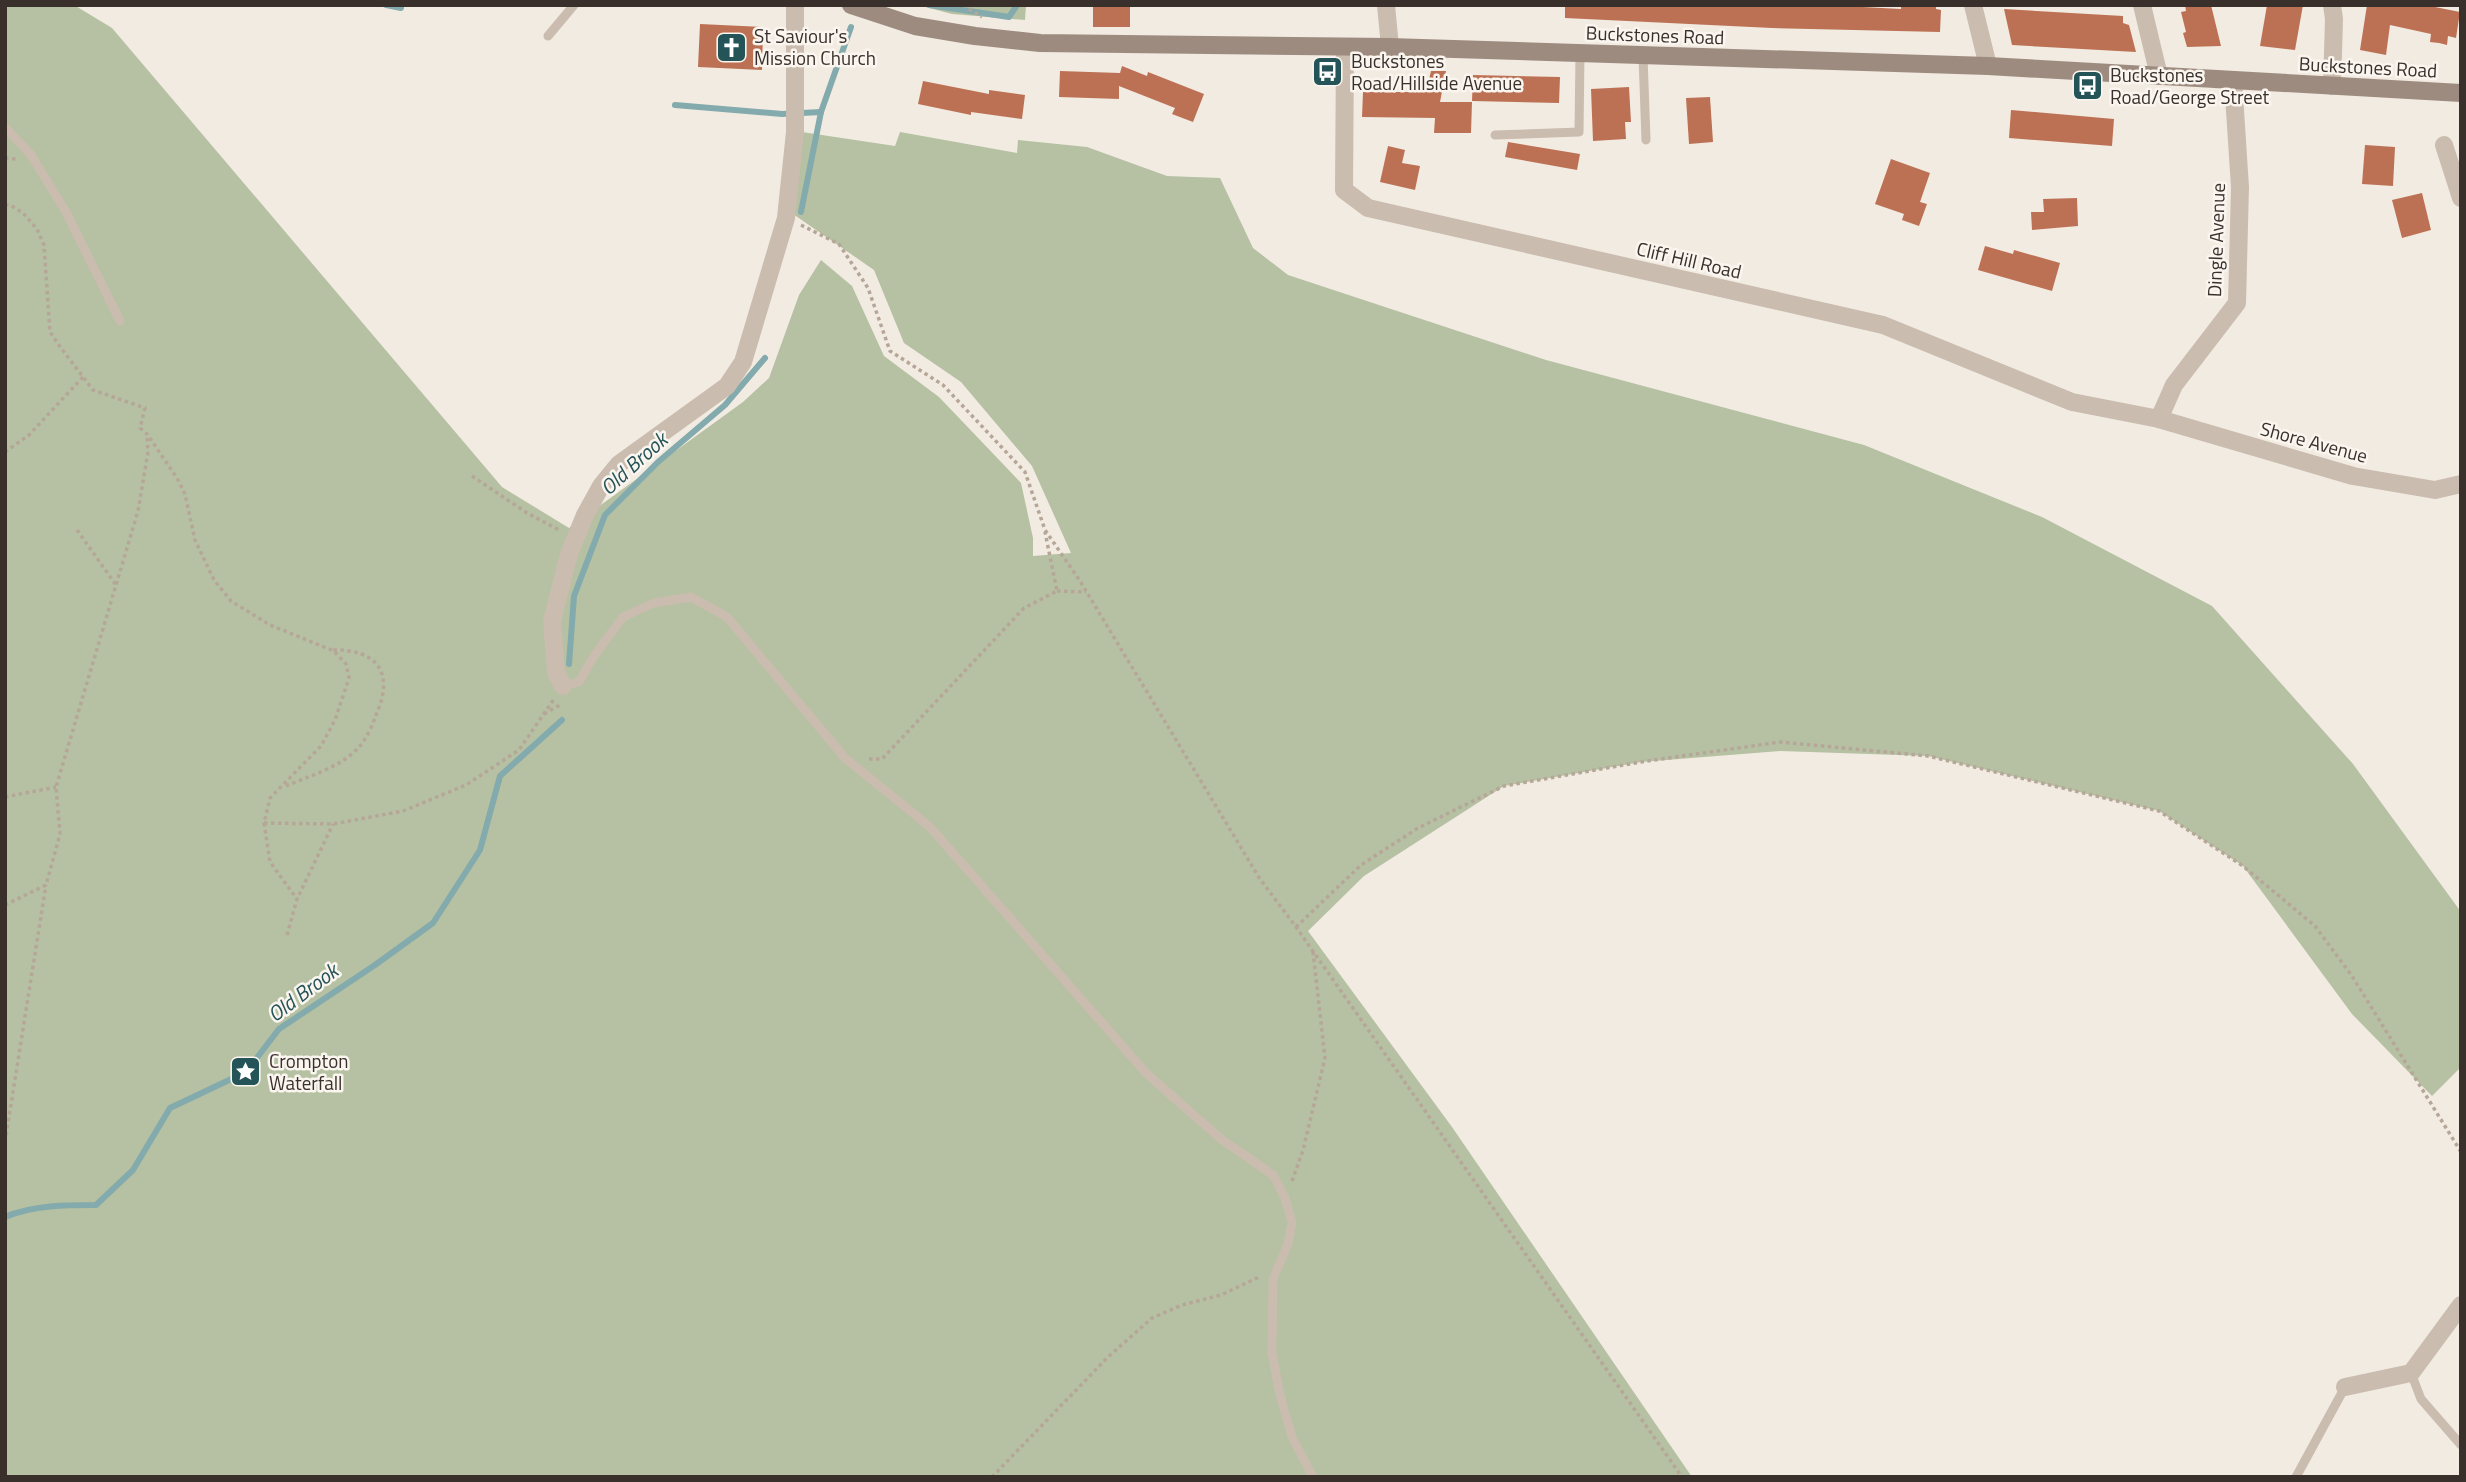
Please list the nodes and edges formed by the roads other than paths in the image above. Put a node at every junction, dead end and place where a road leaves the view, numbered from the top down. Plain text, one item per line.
1 (574, 5) edge
2 (795, 5) edge
3 (851, 5) edge
4 (1386, 5) edge
5 (1973, 5) edge
6 (2143, 5) edge
7 (2332, 5) edge
8 (548, 36) dead end
9 (1390, 47) junction
10 (1345, 48) junction
11 (1580, 54) junction
12 (1643, 56) junction
13 (1988, 66) junction
14 (2159, 76) junction
15 (2233, 80) junction
16 (2332, 86) junction
17 (2461, 93) edge
18 (5, 127) edge
19 (1495, 135) dead end
20 (1646, 140) dead end
21 (2444, 145) dead end
22 (2461, 198) edge
23 (120, 321) dead end
24 (2159, 419) junction
25 (2461, 484) edge
26 (563, 686) joint
27 (2461, 1304) edge
28 (2411, 1373) junction
29 (2345, 1387) joint
30 (2461, 1445) edge
31 (1313, 1477) edge
32 (2296, 1477) edge

1 - 8 lane
2 - 26 street
3 - 10 main road, Buckstones Road
4 - 9 street
5 - 13 street
6 - 14 street
7 - 16 street
9 - 10 main road, Buckstones Road
9 - 11 main road, Buckstones Road
10 - 24 street, Cliff Hill Road
11 - 12 main road, Buckstones Road
11 - 19 lane
12 - 13 main road, Buckstones Road
12 - 20 lane
13 - 14 main road, Buckstones Road
14 - 15 main road, Buckstones Road
15 - 16 main road, Buckstones Road
15 - 24 street, Dingle Avenue
16 - 17 main road, Buckstones Road
18 - 23 lane
21 - 22 street
24 - 25 street, Shore Avenue
26 - 31 lane
27 - 28 street
28 - 29 street
28 - 30 lane
29 - 32 lane

